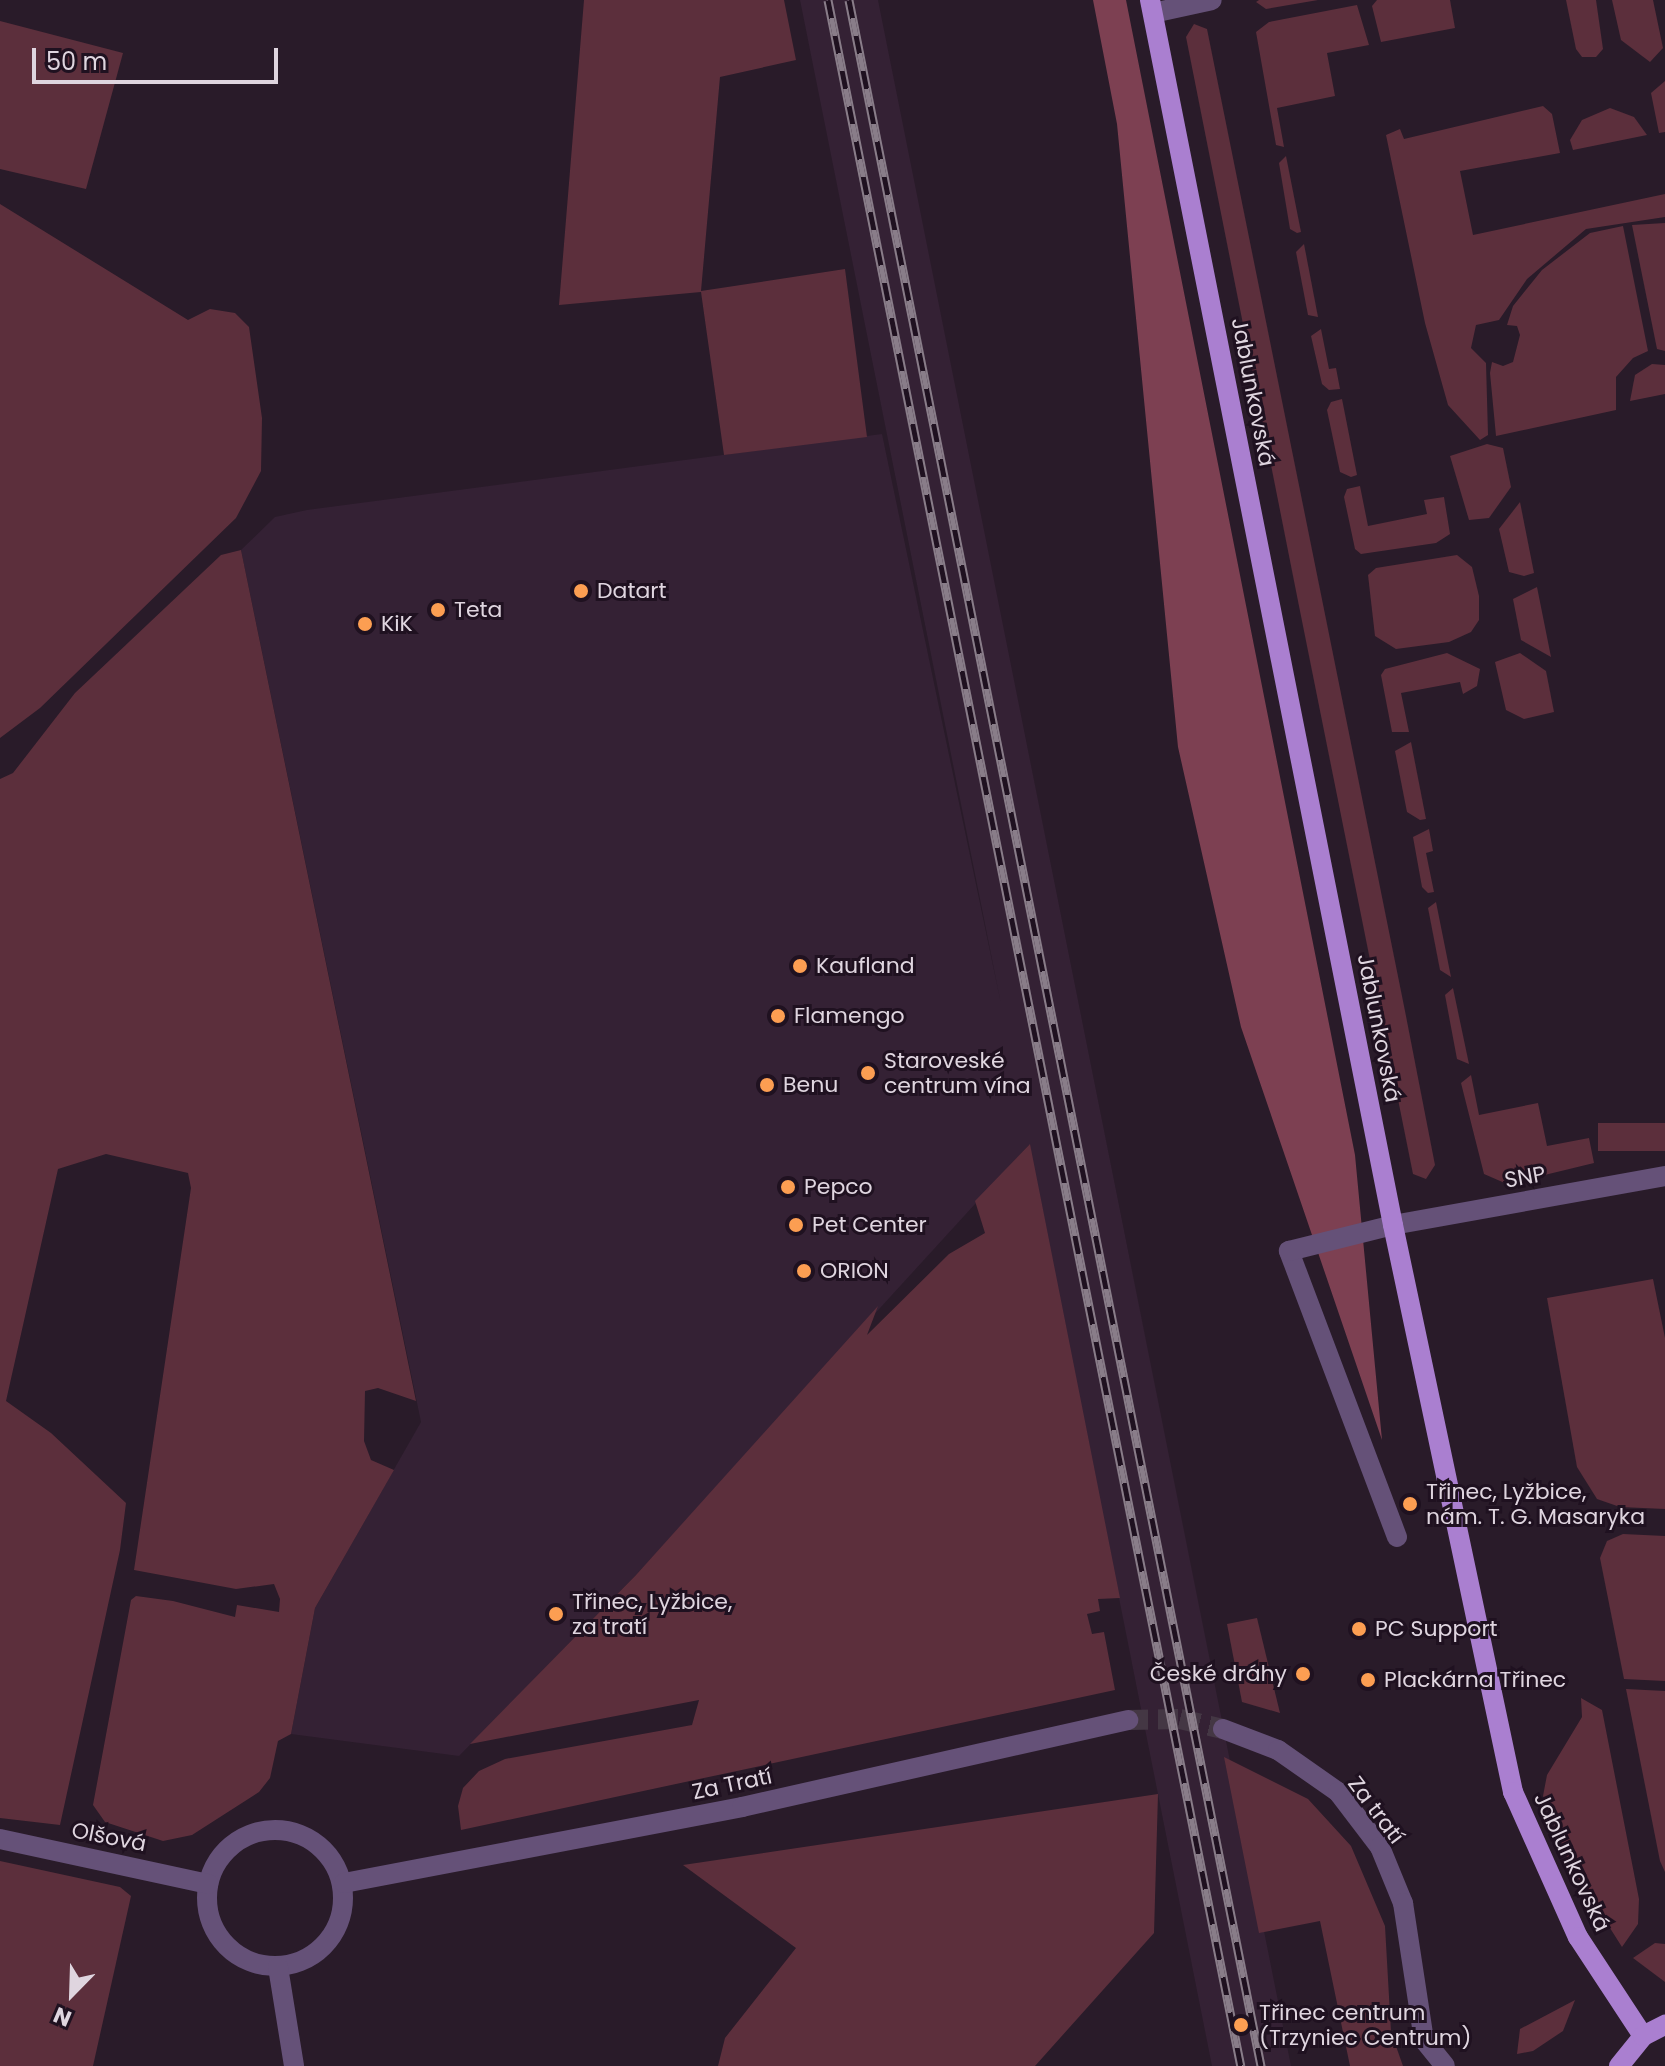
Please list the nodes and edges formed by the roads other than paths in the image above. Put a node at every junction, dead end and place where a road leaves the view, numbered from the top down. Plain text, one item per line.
1 (1212, 0) edge
2 (1152, 6) edge
3 (1665, 1176) edge
4 (1393, 1225) junction
5 (1397, 1537) dead end
6 (1128, 1720) tunnel mouth
7 (1223, 1729) tunnel mouth
8 (0, 1839) edge
9 (344, 1883) junction
10 (208, 1884) junction
11 (278, 1967) junction
12 (1665, 2025) edge
13 (1643, 2036) junction
14 (294, 2066) edge
15 (1445, 2066) edge
16 (1619, 2066) edge

1 - 2 street
2 - 4 main road, Jablunkovská
3 - 4 street, SNP
4 - 5 street, SNP
4 - 13 main road, Jablunkovská
6 - 9 street, Za Tratí
7 - 15 street, Za tratí
8 - 10 street, Olšová
9 - 10 street
9 - 11 street
10 - 11 street
11 - 14 street
12 - 13 main road
13 - 16 main road

